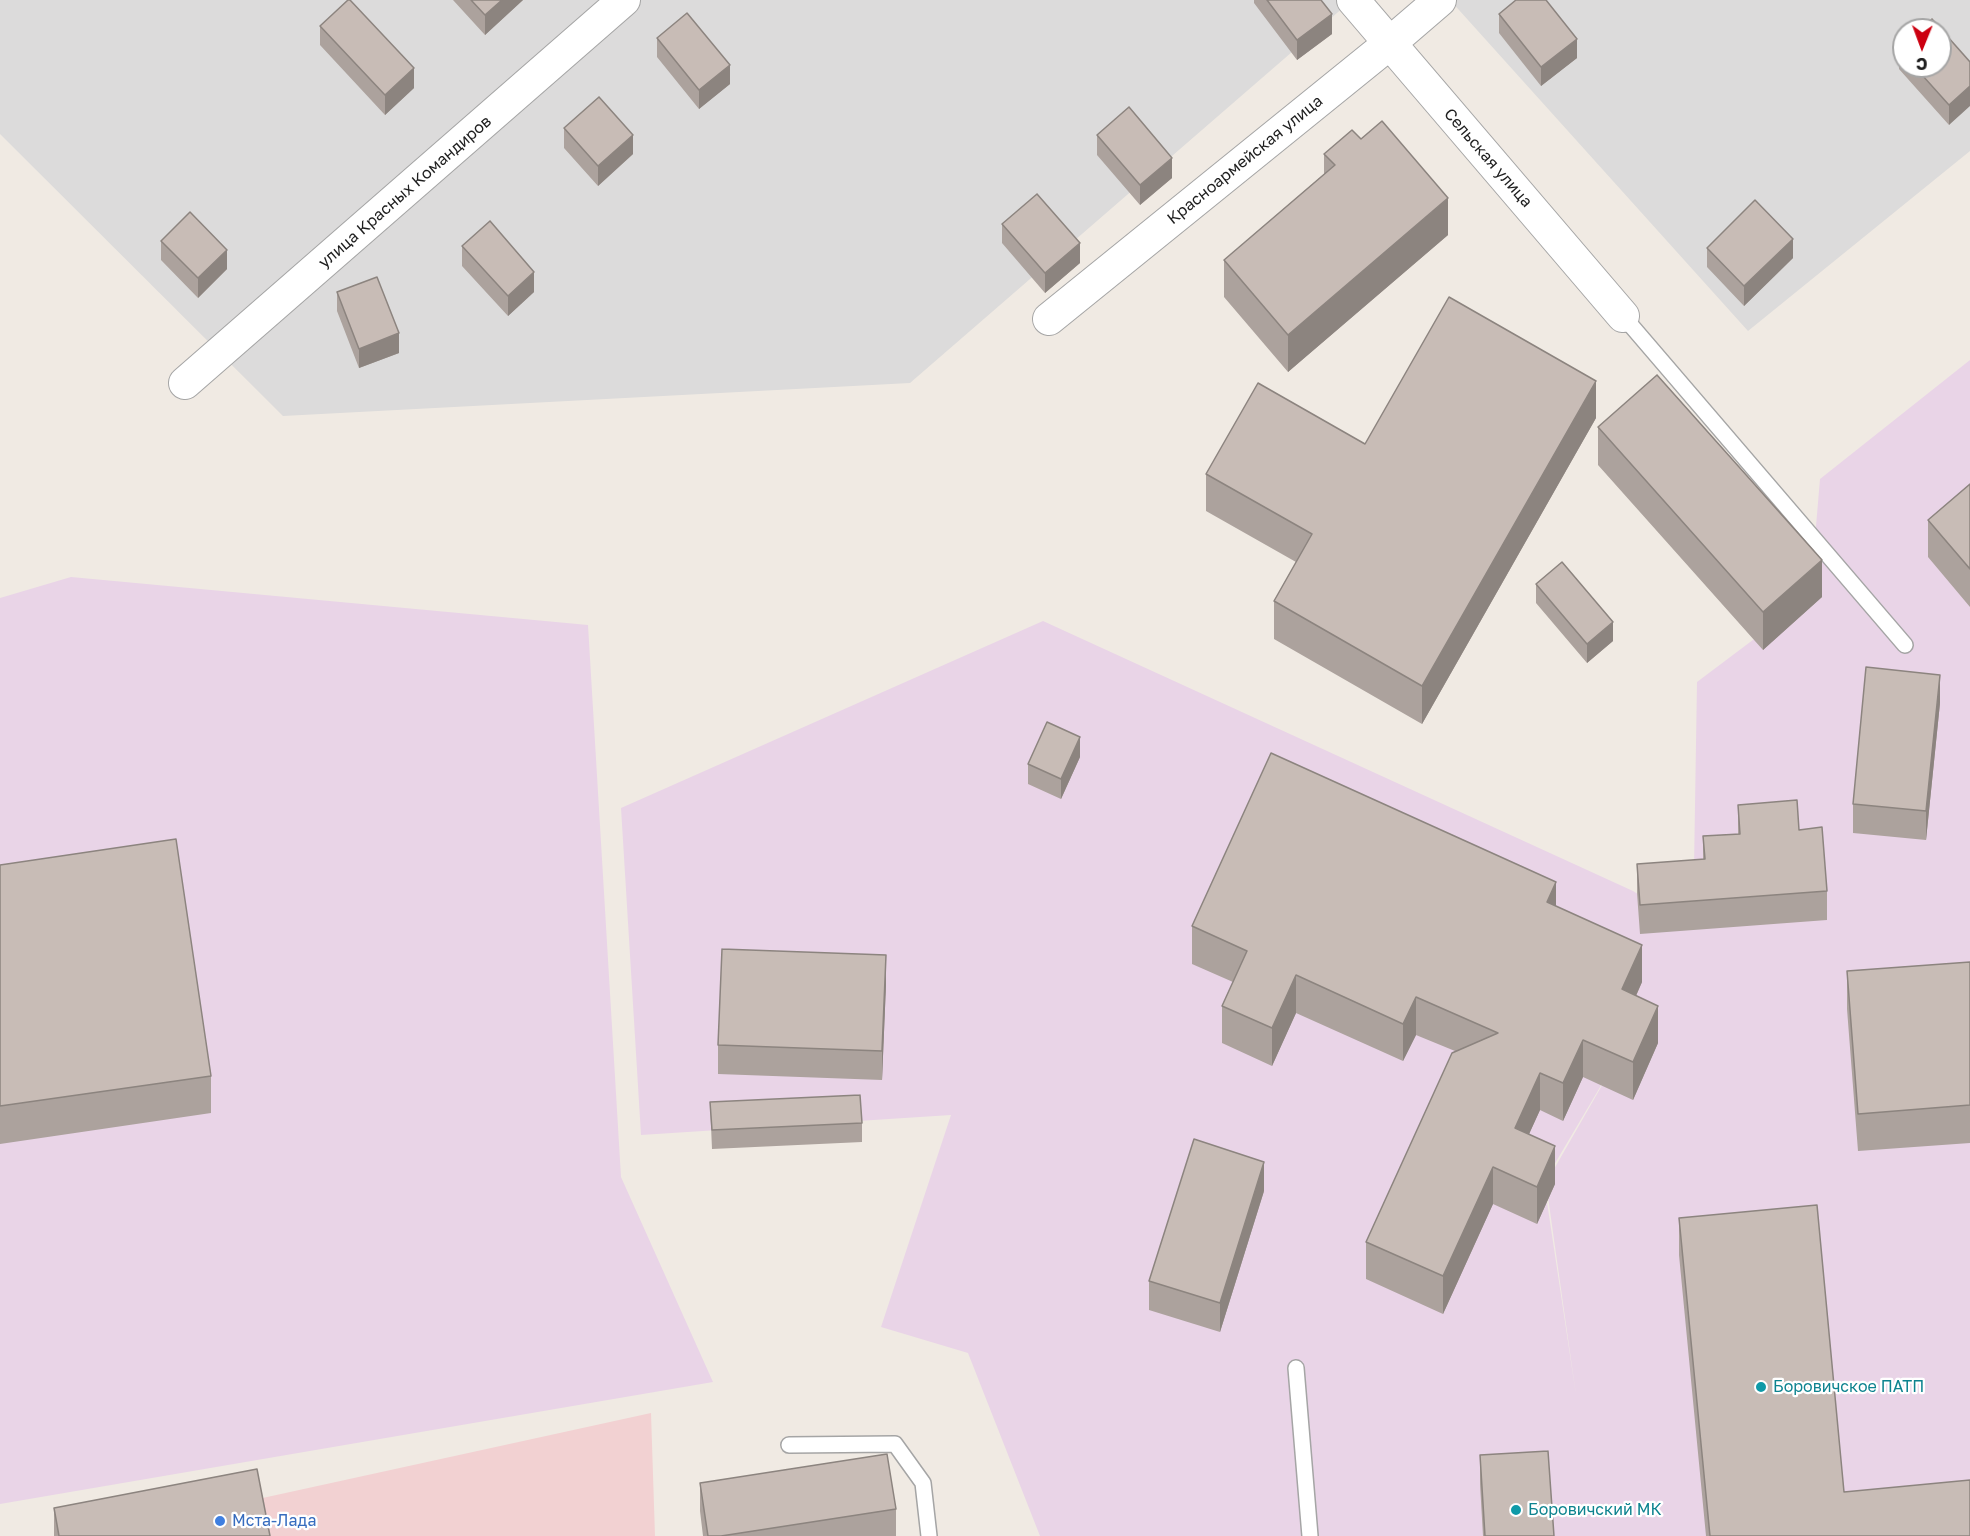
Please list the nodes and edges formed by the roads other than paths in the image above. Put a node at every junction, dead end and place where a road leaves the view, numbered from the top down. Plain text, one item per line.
1 (624, 0) edge
2 (1353, 0) edge
3 (1440, 0) edge
4 (1390, 44) junction
5 (1623, 316) joint
6 (1049, 319) dead end
7 (185, 384) dead end
8 (1905, 645) dead end
9 (1296, 1368) dead end
10 (789, 1445) dead end
11 (929, 1536) edge
12 (1310, 1536) edge

1 - 7 street, улица Красных Командиров
2 - 4 street, Сельская улица
3 - 4 street, Красноармейская улица
4 - 5 street, Сельская улица
4 - 6 street, Красноармейская улица
5 - 8 lane
9 - 12 lane
10 - 11 lane

